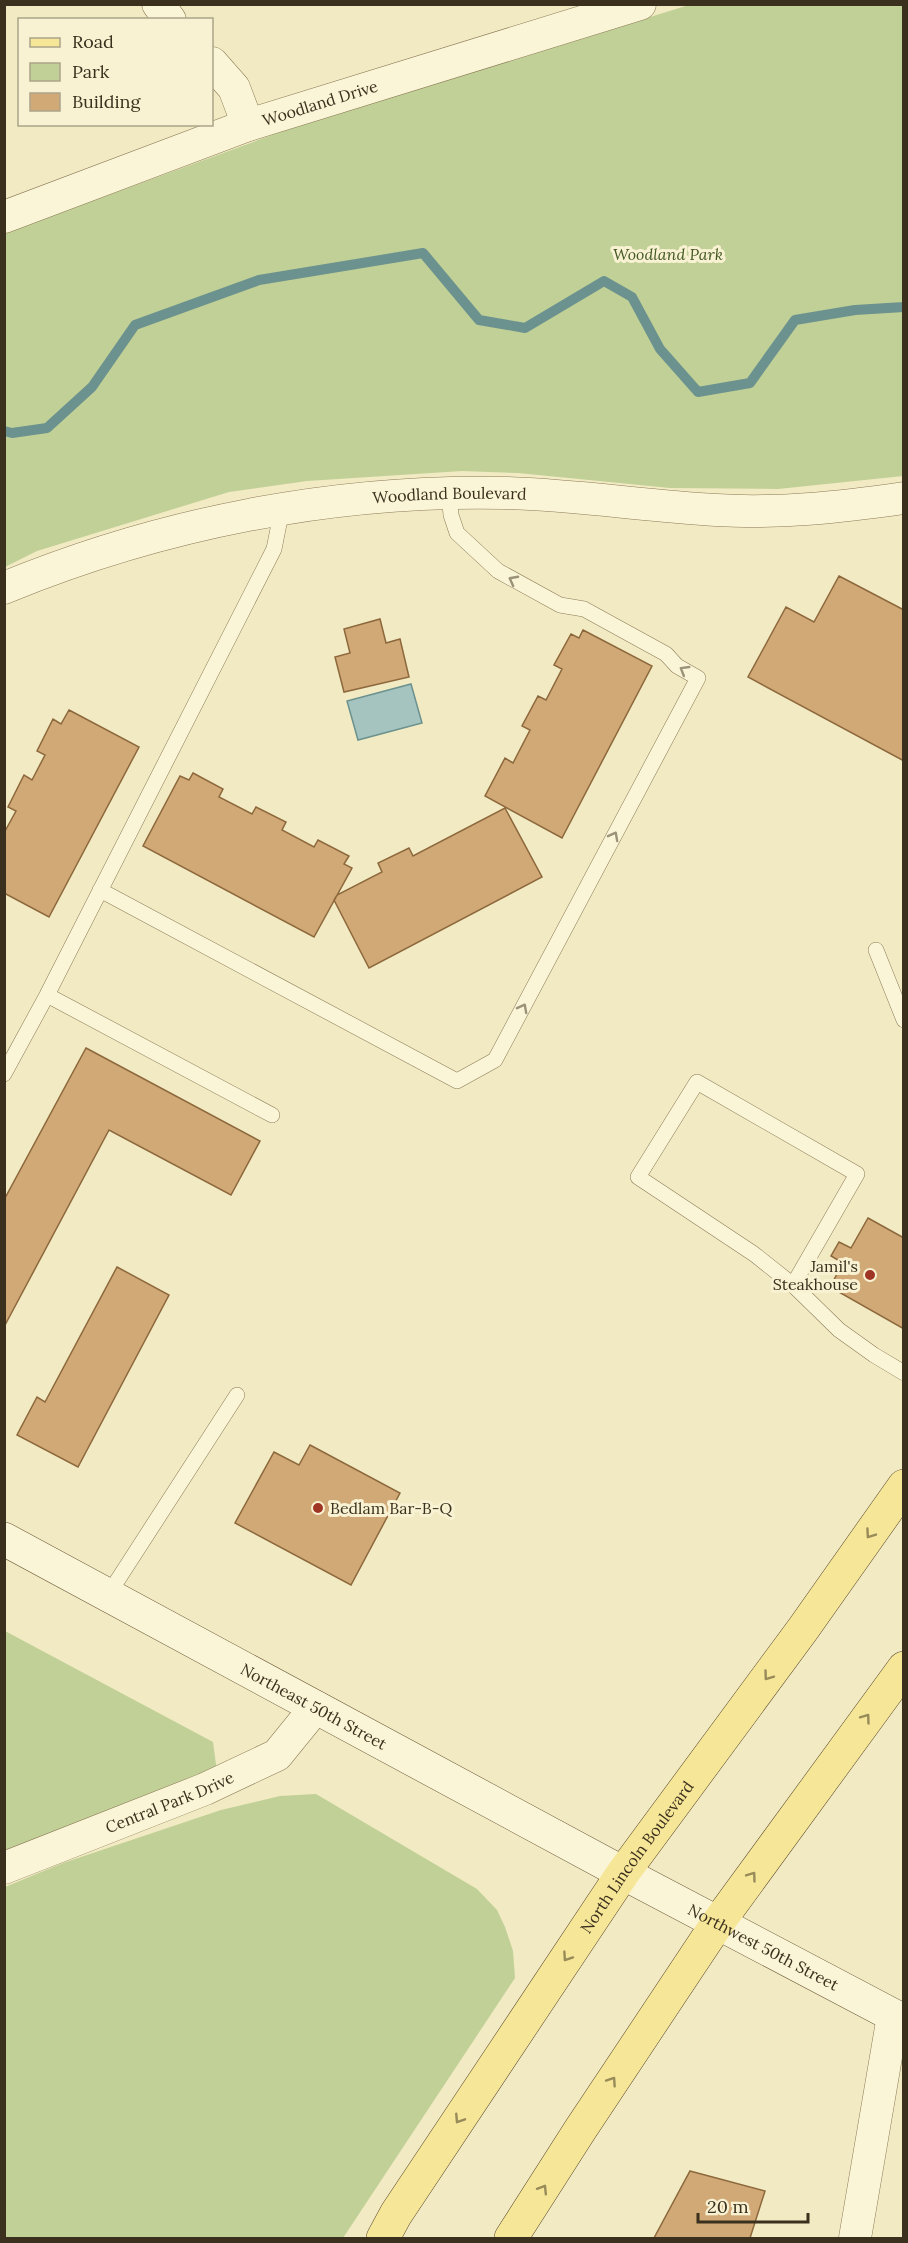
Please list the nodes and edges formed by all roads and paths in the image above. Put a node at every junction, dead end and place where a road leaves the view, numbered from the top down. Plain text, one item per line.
1 (158, 4) edge
2 (640, 4) edge
3 (168, 18) edge
4 (213, 64) edge
5 (249, 125) junction
6 (4, 217) edge
7 (448, 493) junction
8 (903, 498) edge
9 (282, 509) junction
10 (4, 588) edge
11 (100, 890) junction
12 (876, 950) dead end
13 (47, 995) junction
14 (903, 1020) edge
15 (4, 1074) edge
16 (272, 1115) dead end
17 (793, 1285) junction
18 (903, 1373) edge
19 (237, 1395) dead end
20 (903, 1486) edge
21 (4, 1539) edge
22 (108, 1594) junction
23 (903, 1668) edge
24 (316, 1707) junction
25 (4, 1868) edge
26 (623, 1873) junction
27 (717, 1924) junction
28 (898, 2018) edge
29 (383, 2238) edge
30 (512, 2238) edge
31 (855, 2238) edge

1 - 3 street
2 - 5 street, Woodland Drive
4 - 5 street
5 - 6 street, Woodland Drive
7 - 8 street, Woodland Boulevard
7 - 9 street, Woodland Boulevard
11 -> 7 lane
9 - 10 street, Woodland Boulevard
9 - 11 lane
11 - 13 lane
12 - 14 lane
13 - 15 lane
13 - 16 lane
17 - 17 lane
17 - 18 lane
19 - 22 lane
20 -> 26 main road, North Lincoln Boulevard
21 - 22 main road, Northeast 50th Street
22 - 24 main road, Northeast 50th Street
27 -> 23 main road
24 - 25 street, Central Park Drive
24 - 26 main road, Northeast 50th Street
26 - 27 main road, Northwest 50th Street
26 -> 29 main road, North Lincoln Boulevard
27 - 28 main road, Northwest 50th Street
30 -> 27 main road
28 - 31 street

